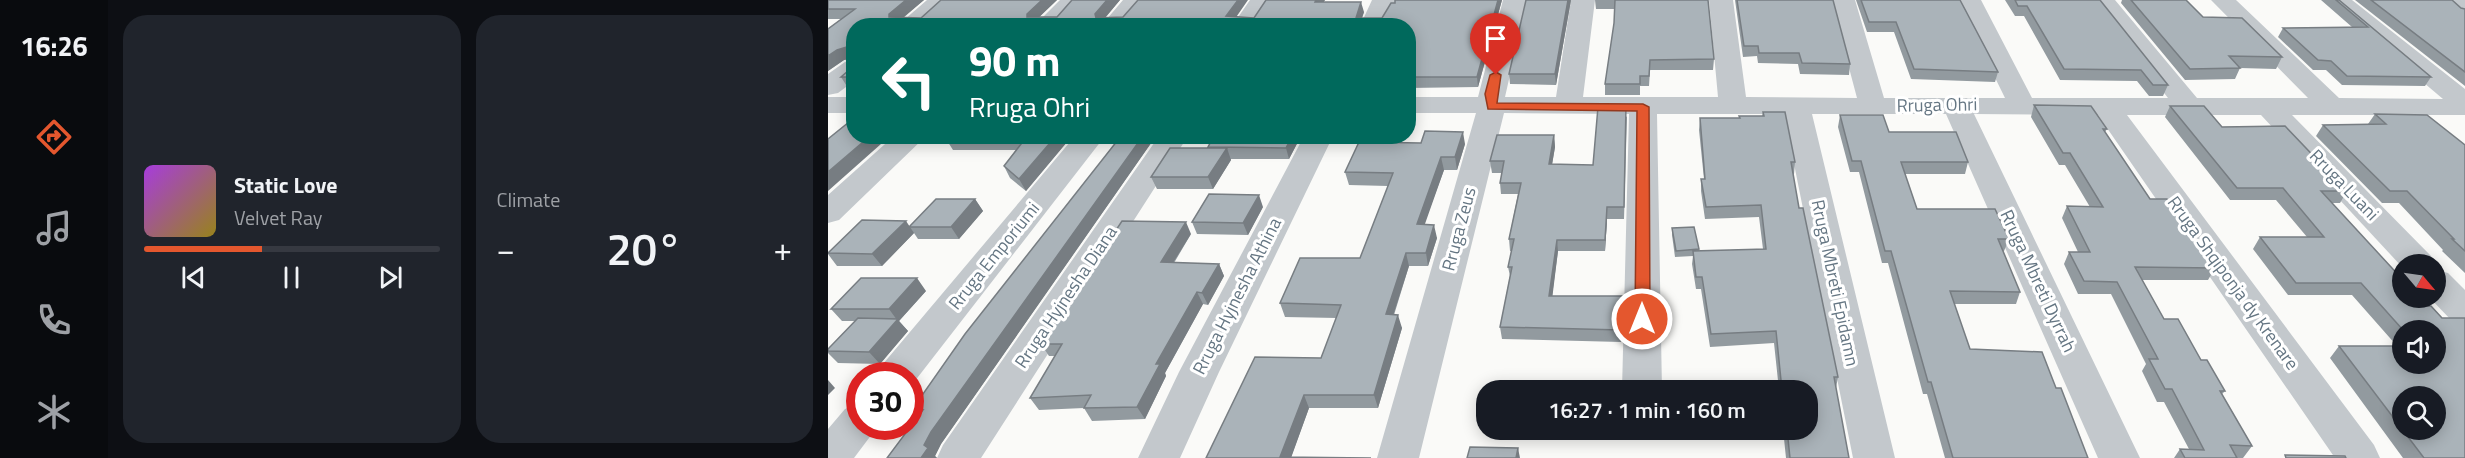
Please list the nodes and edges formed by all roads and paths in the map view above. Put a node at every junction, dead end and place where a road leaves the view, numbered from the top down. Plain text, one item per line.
1 (942, 0) edge
2 (1073, 0) edge
3 (1136, 0) edge
4 (1262, 0) edge
5 (1384, 0) edge
6 (1515, 0) edge
7 (1583, 0) edge
8 (1720, 0) edge
9 (1843, 0) edge
10 (1969, 0) edge
11 (2103, 0) edge
12 (2223, 0) edge
13 (2338, 0) edge
14 (2451, 0) edge
15 (2465, 10) edge
16 (919, 18) edge
17 (1054, 18) edge
18 (1120, 18) edge
19 (1250, 18) edge
20 (1376, 18) edge
21 (846, 74) edge
22 (828, 87) edge
23 (828, 105) edge
24 (846, 105) edge
25 (1416, 105) edge
26 (1956, 105) junction
27 (2022, 105) junction
28 (2465, 105) edge
29 (1492, 106) junction
30 (1568, 106) junction
31 (1735, 106) junction
32 (1873, 106) junction
33 (2189, 106) junction
34 (2268, 106) junction
35 (2331, 106) junction
36 (1643, 107) junction
37 (2107, 107) junction
38 (2416, 107) junction
39 (1797, 108) junction
40 (2449, 135) edge
41 (903, 144) edge
42 (1085, 144) edge
43 (1169, 144) edge
44 (1315, 144) edge
45 (828, 213) edge
46 (2409, 254) edge
47 (2446, 292) edge
48 (2465, 312) edge
49 (908, 362) edge
50 (1642, 380) edge
51 (846, 438) edge
52 (829, 458) edge
53 (958, 458) edge
54 (1160, 458) edge
55 (1398, 458) edge
56 (1874, 458) edge
57 (2119, 458) edge
58 (2359, 458) edge

1 - 16 street
2 - 17 street
3 - 18 street
4 - 19 street
5 - 20 street
6 - 29 street, Rruga Zeus
7 - 30 street
8 - 31 street
9 - 32 street
10 - 27 street
11 - 33 street
12 - 35 street
13 - 28 street
14 - 15 street
21 - 22 street
23 - 24 street
25 - 29 street, Rruga Ohri
26 - 27 street, Rruga Ohri
26 - 32 street, Rruga Ohri
26 - 57 street, Rruga Mbreti Dyrrah
27 - 37 street, Rruga Ohri
28 - 38 street, Rruga Ohri
29 - 30 street, Rruga Ohri
29 - 55 street, Rruga Zeus
30 - 36 street, Rruga Ohri
31 - 36 street, Rruga Ohri
31 - 39 street, Rruga Ohri
32 - 39 street, Rruga Ohri
33 - 34 street, Rruga Ohri
33 - 37 street, Rruga Ohri
34 - 35 street, Rruga Ohri
34 - 46 street, Rruga Luani
35 - 38 street, Rruga Ohri
36 - 50 street
37 - 58 street, Rruga Shqiponja dy Krenare
38 - 40 street
39 - 56 street, Rruga Mbreti Epidamn
41 - 45 street
42 - 49 street, Rruga Emporiumi
43 - 53 street, Rruga Hyjnesha Diana
44 - 54 street, Rruga Hyjnesha Athina
47 - 48 street
51 - 52 street

